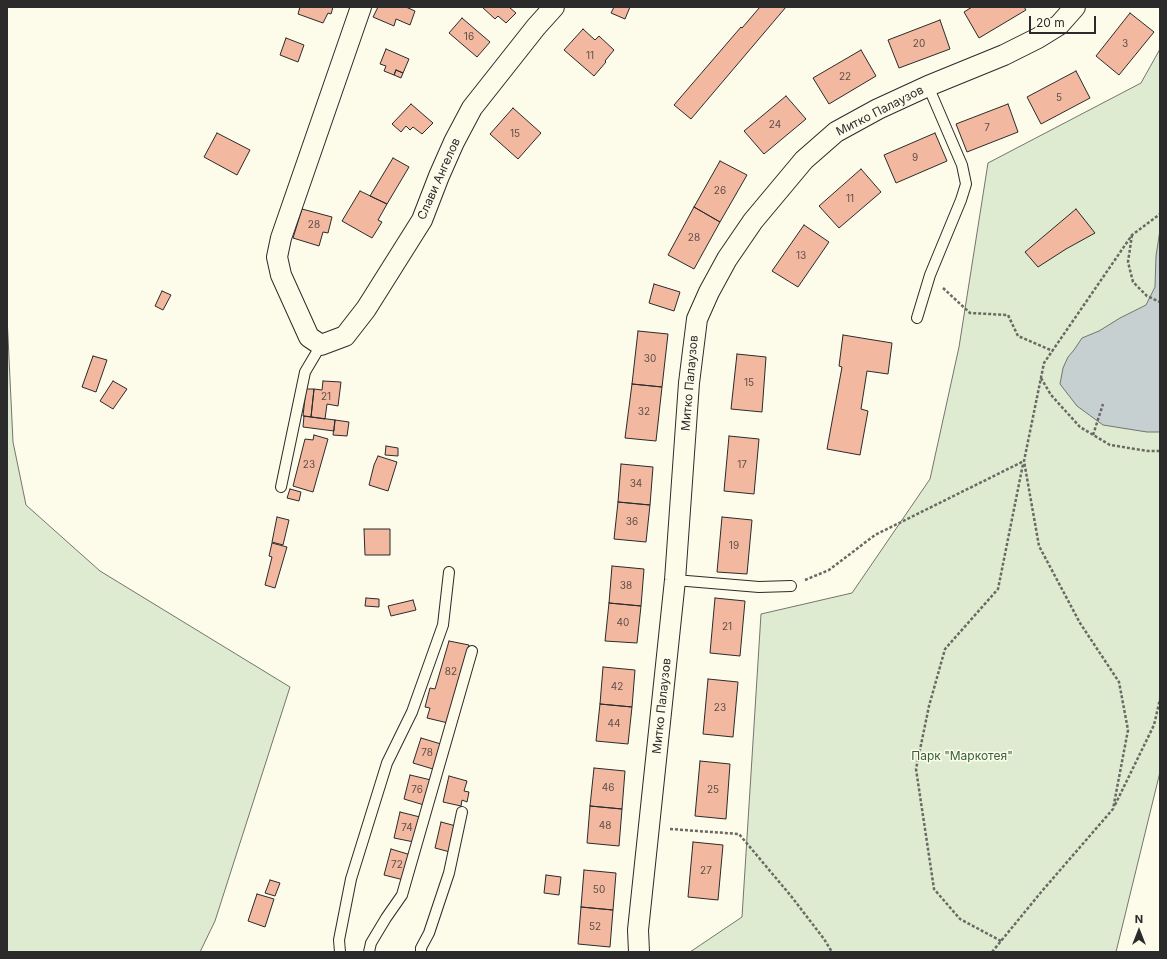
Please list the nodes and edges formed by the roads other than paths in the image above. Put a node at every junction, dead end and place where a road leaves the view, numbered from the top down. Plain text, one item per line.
1 (361, 7) edge
2 (554, 7) edge
3 (1076, 7) edge
4 (928, 86) junction
5 (917, 318) dead end
6 (321, 345) junction
7 (281, 487) dead end
8 (449, 572) dead end
9 (675, 580) junction
10 (791, 586) road end
11 (472, 650) dead end
12 (462, 812) dead end
13 (340, 952) edge
14 (369, 952) edge
15 (421, 952) edge
16 (639, 952) edge

1 - 6 street
2 - 6 street, Слави Ангелов
3 - 4 street, Митко Палаузов
4 - 5 lane
4 - 9 street, Митко Палаузов
6 - 7 lane
8 - 13 lane
9 - 10 lane
9 - 16 street, Митко Палаузов
11 - 14 lane
12 - 15 lane

